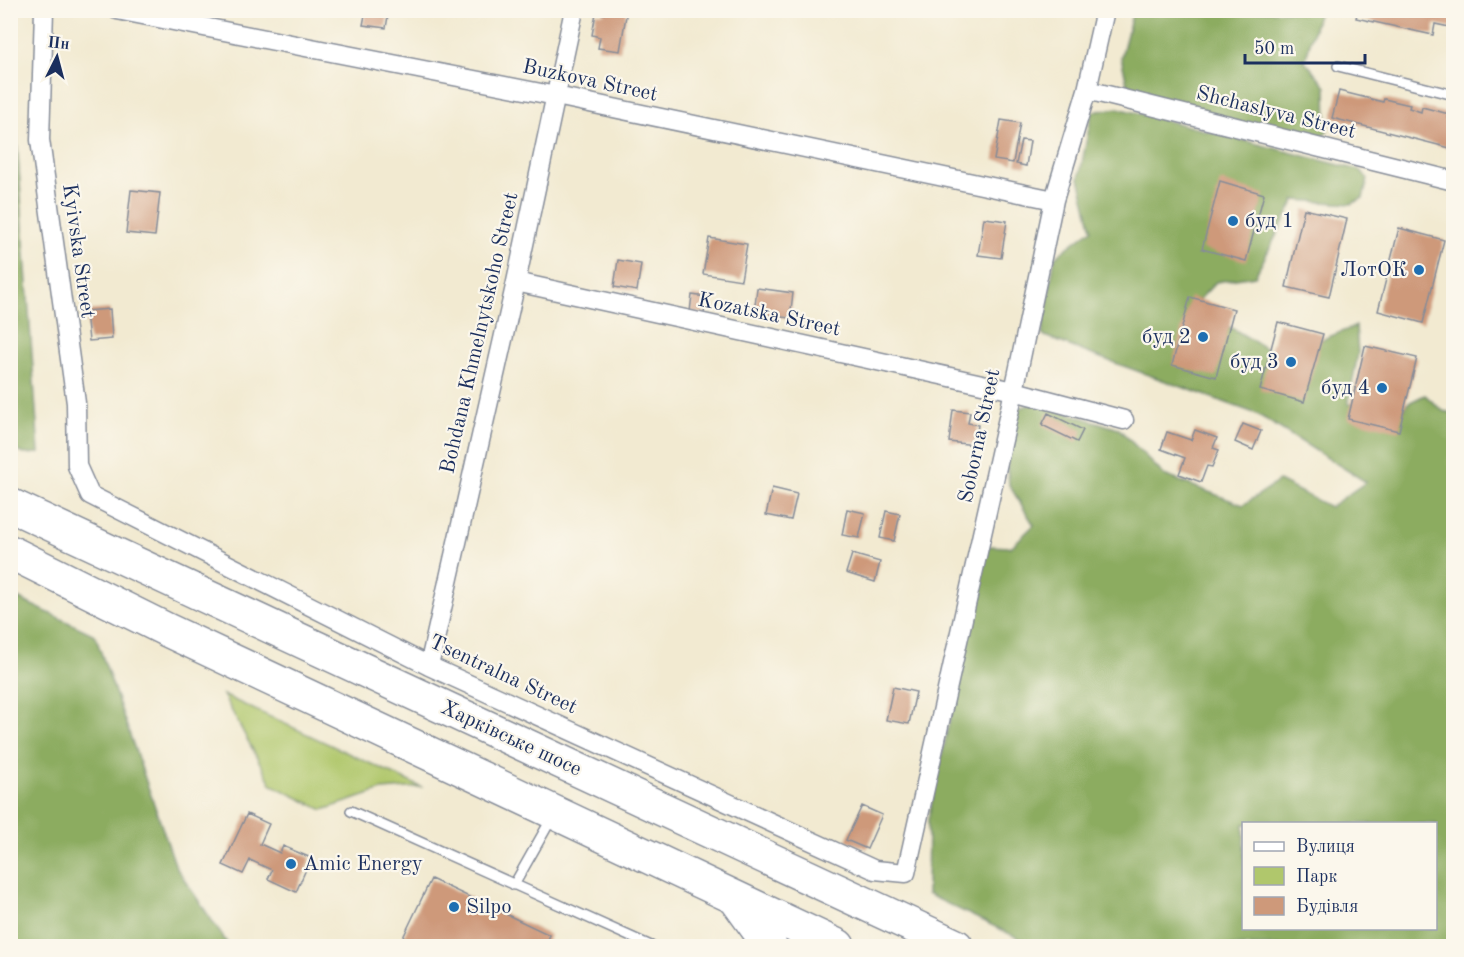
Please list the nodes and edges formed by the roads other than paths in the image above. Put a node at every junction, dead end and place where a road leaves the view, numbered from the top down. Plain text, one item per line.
1 (44, 10) edge
2 (117, 10) edge
3 (574, 10) edge
4 (1105, 10) edge
5 (1338, 66) dead end
6 (1087, 90) junction
7 (1454, 95) edge
8 (556, 96) junction
9 (1454, 181) edge
10 (1054, 200) junction
11 (516, 282) junction
12 (1014, 391) junction
13 (1124, 420) dead end
14 (90, 495) joint
15 (10, 505) edge
16 (10, 552) edge
17 (429, 666) junction
18 (351, 811) dead end
19 (555, 812) junction
20 (906, 873) joint
21 (514, 885) junction
22 (735, 898) junction
23 (651, 946) edge
24 (770, 946) edge
25 (838, 946) edge
26 (956, 946) edge

1 - 14 street, Kyivska Street
2 - 8 street, Buzkova Street
3 - 8 street, Bohdana Khmelnytskoho Street
4 - 6 street, Soborna Street
5 - 7 lane
6 - 9 street, Shchaslyva Street
6 - 10 street, Soborna Street
8 - 10 street, Buzkova Street
8 - 11 street, Bohdana Khmelnytskoho Street
10 - 12 street, Soborna Street
11 - 12 street, Kozatska Street
11 - 17 street, Bohdana Khmelnytskoho Street
12 - 13 street, Kozatska Street
12 - 20 street, Soborna Street
14 - 17 street, Tsentralna Street
15 - 26 highway, Харківське шосе
16 - 19 highway
17 - 20 street, Tsentralna Street
18 - 21 lane
19 - 21 lane
19 - 22 highway
21 - 23 lane
22 - 24 highway
22 - 25 highway

